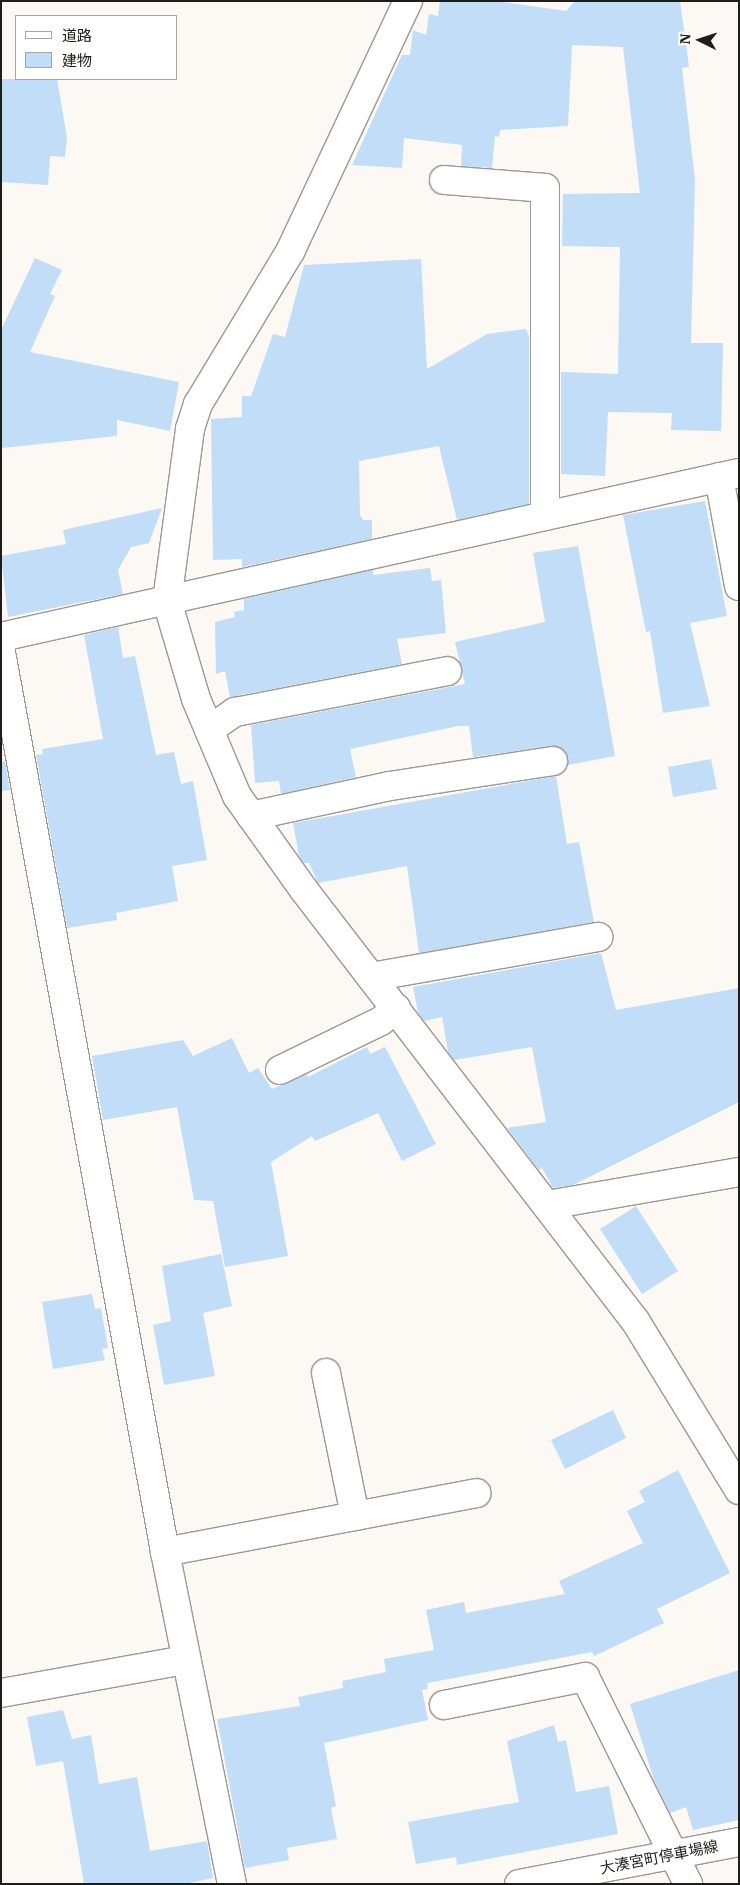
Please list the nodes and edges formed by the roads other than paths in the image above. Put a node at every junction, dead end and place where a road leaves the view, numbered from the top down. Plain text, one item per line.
1 (408, 1) edge
2 (444, 180) dead end
3 (729, 475) edge
4 (545, 516) junction
5 (739, 586) edge
6 (167, 600) junction
7 (1, 637) edge
8 (1, 652) edge
9 (447, 671) dead end
10 (209, 730) junction
11 (554, 761) dead end
12 (251, 816) junction
13 (599, 937) dead end
14 (371, 977) junction
15 (396, 1008) junction
16 (280, 1070) dead end
17 (739, 1172) edge
18 (548, 1205) junction
19 (326, 1373) dead end
20 (739, 1490) edge
21 (476, 1493) dead end
22 (355, 1516) junction
23 (165, 1552) junction
24 (185, 1660) junction
25 (1, 1693) edge
26 (444, 1705) dead end
27 (739, 1842) edge
28 (673, 1855) junction
29 (232, 1884) edge
30 (519, 1884) edge
31 (688, 1884) edge

1 - 6 street
2 - 4 street
3 - 4 street
3 - 5 street
4 - 6 street
6 - 7 street
6 - 10 street
8 - 23 street
9 - 10 street
10 - 12 street
11 - 12 street
12 - 14 street
13 - 14 street
14 - 15 street
15 - 16 street
15 - 18 street
17 - 18 street
18 - 20 street
19 - 22 street
21 - 22 street
22 - 23 street
23 - 24 street
24 - 25 street
24 - 29 street
26 - 28 street
27 - 28 street, 大湊宮町停車場線
28 - 30 street, 大湊宮町停車場線
28 - 31 street

